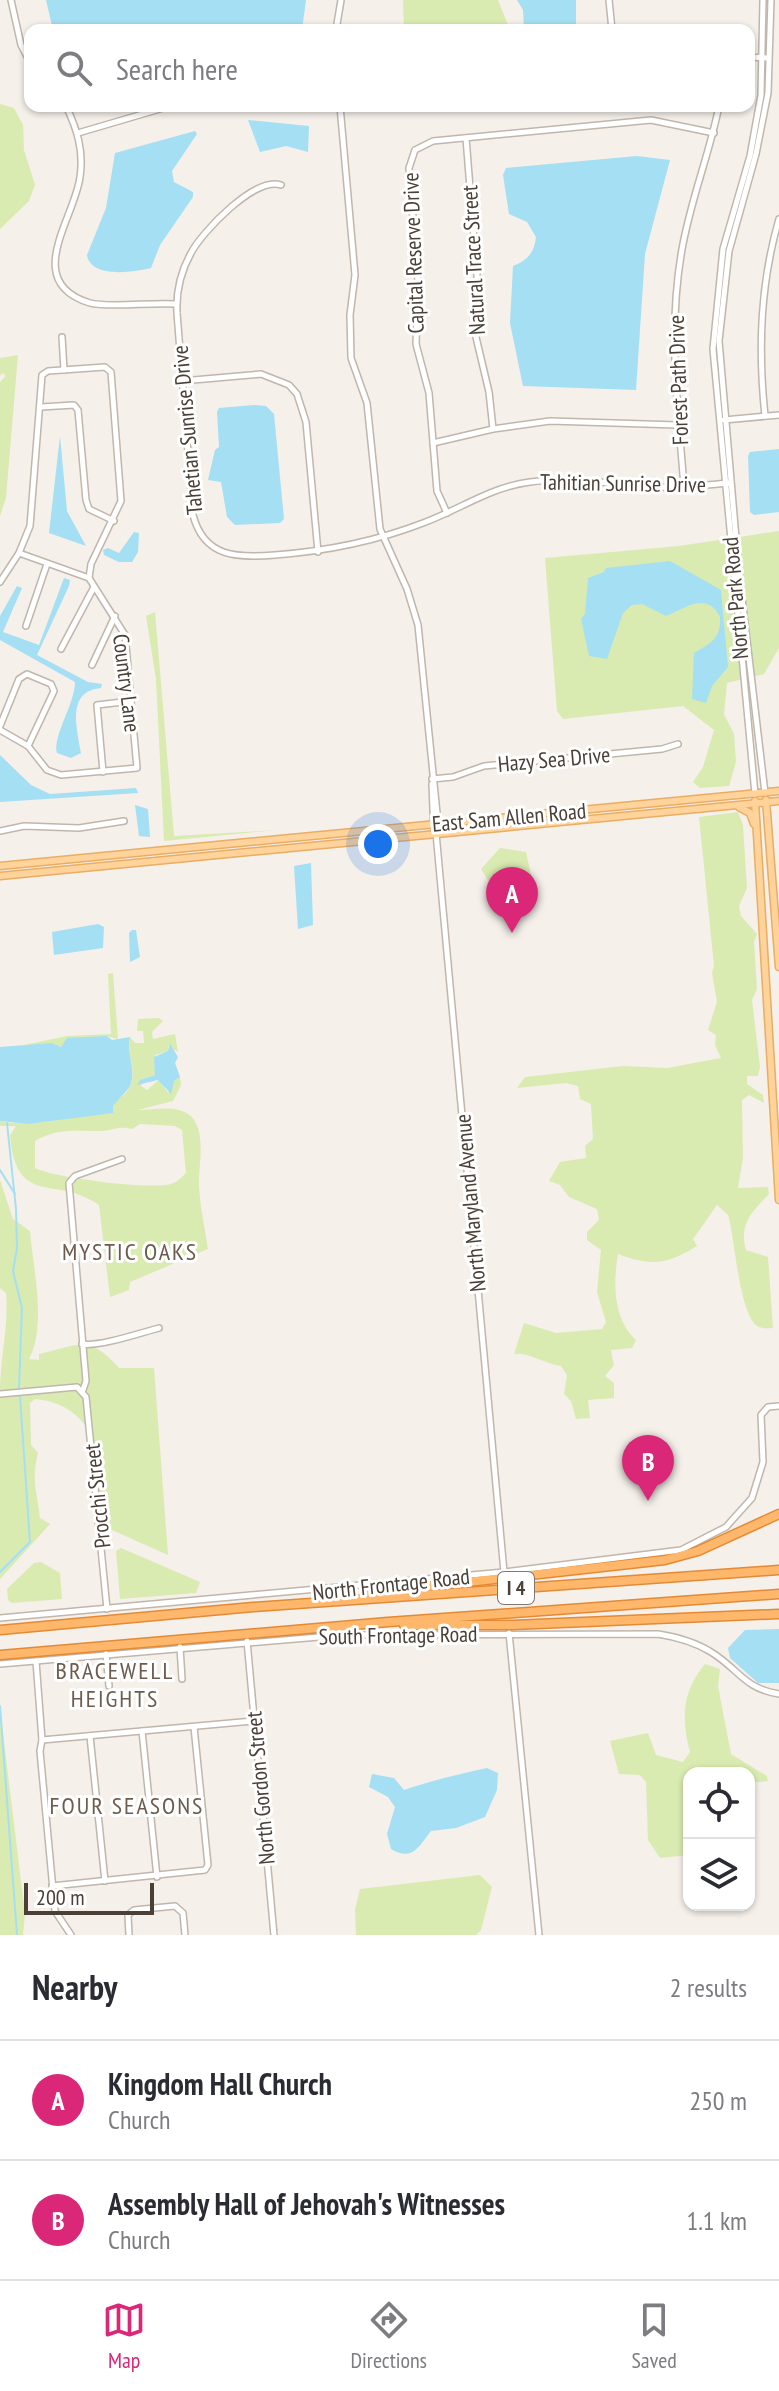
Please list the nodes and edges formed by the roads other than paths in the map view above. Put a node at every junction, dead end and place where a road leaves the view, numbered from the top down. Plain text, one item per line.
1 (11, 0) edge
2 (341, 0) edge
3 (609, 0) edge
4 (763, 0) edge
5 (771, 0) edge
6 (337, 24) edge
7 (611, 24) edge
8 (24, 51) edge
9 (755, 57) edge
10 (768, 58) junction
11 (69, 112) edge
12 (150, 112) edge
13 (341, 112) edge
14 (718, 112) edge
15 (78, 133) junction
16 (714, 133) junction
17 (466, 138) junction
18 (281, 185) dead end
19 (779, 219) edge
20 (176, 304) junction
21 (62, 337) dead end
22 (64, 370) junction
23 (182, 381) junction
24 (41, 407) junction
25 (779, 415) edge
26 (765, 416) junction
27 (721, 420) junction
28 (677, 425) junction
29 (493, 429) junction
30 (433, 443) junction
31 (727, 483) junction
32 (684, 487) junction
33 (447, 513) junction
34 (114, 521) junction
35 (383, 536) junction
36 (318, 552) junction
37 (19, 553) junction
38 (47, 564) junction
39 (89, 578) junction
40 (0, 582) edge
41 (94, 587) junction
42 (116, 615) junction
43 (26, 626) dead end
44 (61, 649) dead end
45 (92, 665) dead end
46 (131, 701) junction
47 (0, 728) edge
48 (678, 744) dead end
49 (28, 746) junction
50 (103, 772) junction
51 (432, 781) junction
52 (779, 791) edge
53 (765, 793) junction
54 (755, 794) junction
55 (779, 801) edge
56 (766, 802) junction
57 (756, 804) junction
58 (731, 806) junction
59 (124, 821) dead end
60 (435, 824) junction
61 (0, 831) edge
62 (757, 832) junction
63 (436, 833) junction
64 (0, 866) edge
65 (0, 876) edge
66 (779, 967) edge
67 (122, 1159) dead end
68 (779, 1200) edge
69 (159, 1328) dead end
70 (82, 1344) junction
71 (80, 1389) junction
72 (0, 1394) edge
73 (779, 1406) edge
74 (779, 1506) edge
75 (779, 1514) edge
76 (763, 1521) junction
77 (779, 1570) edge
78 (504, 1572) junction
79 (779, 1594) edge
80 (253, 1607) junction
81 (107, 1609) junction
82 (776, 1614) edge
83 (0, 1618) edge
84 (388, 1622) junction
85 (0, 1630) edge
86 (509, 1633) junction
87 (247, 1641) junction
88 (180, 1647) junction
89 (106, 1654) junction
90 (0, 1655) edge
91 (36, 1661) junction
92 (0, 1664) edge
93 (182, 1679) dead end
94 (109, 1686) dead end
95 (779, 1694) edge
96 (253, 1721) junction
97 (194, 1727) junction
98 (142, 1731) junction
99 (90, 1736) junction
100 (42, 1740) junction
101 (157, 1877) junction
102 (105, 1881) junction
103 (52, 1886) junction
104 (71, 1935) edge
105 (129, 1935) edge
106 (185, 1935) edge
107 (274, 1935) edge
108 (539, 1935) edge

1 - 8 street
2 - 6 street
3 - 7 street
4 - 10 street, North Park Road
5 - 10 street, North Park Road
9 - 10 street
10 - 27 street, North Park Road
11 - 15 street
12 - 15 street
13 - 35 street, North Maryland Avenue
14 - 16 street, Forest Path Drive
15 - 20 street
16 - 17 street, Capital Reserve Drive
16 - 28 street, Forest Path Drive
17 - 29 street, Natural Trace Street
17 - 30 street, Capital Reserve Drive
18 - 20 street, Tahetian Sunrise Drive
19 - 26 street
20 - 23 street, Tahetian Sunrise Drive
21 - 22 street
22 - 24 street
22 - 34 street
23 - 36 street, Tahetian Sunrise Drive
23 - 36 street
24 - 34 street
24 - 37 street
25 - 26 street
26 - 27 street
27 - 31 street, North Park Road
28 - 29 street
28 - 32 street, Forest Path Drive
29 - 30 street
30 - 33 street, Capital Reserve Drive
31 - 32 street, Tahitian Sunrise Drive
31 - 53 street, North Park Road
31 - 54 street, North Park Road
32 - 33 street, Tahitian Sunrise Drive
33 - 35 street, Tahitian Sunrise Drive
34 - 39 street
35 - 36 street, Tahetian Sunrise Drive
35 - 51 street, North Maryland Avenue
37 - 38 street
37 - 40 street
38 - 39 street
38 - 43 street
39 - 41 street, Country Lane
41 - 42 street, Country Lane
41 - 44 street
42 - 45 street
42 - 46 street, Country Lane
46 - 50 street, Country Lane
46 - 50 street
47 - 49 street, Country Lane
47 - 49 street
48 - 51 street, Hazy Sea Drive
49 - 50 street, Country Lane
51 - 60 street, North Maryland Avenue
52 - 53 main road, East Sam Allen Road
53 - 54 main road, East Sam Allen Road
53 - 56 main road, North Park Road
54 - 57 main road, North Park Road
54 - 60 main road, East Sam Allen Road
55 - 56 main road, East Sam Allen Road
56 - 57 main road, East Sam Allen Road
56 - 66 main road, North Park Road
57 - 58 main road, East Sam Allen Road
57 - 62 main road, North Park Road
58 - 62 main road
58 - 63 main road, East Sam Allen Road
59 - 61 street
60 - 63 street, North Maryland Avenue
60 - 64 main road, East Sam Allen Road
62 - 68 main road, North Park Road
63 - 65 main road, East Sam Allen Road
63 - 78 street, North Maryland Avenue
67 - 70 street, Procchi Street
69 - 70 street
70 - 71 street, Procchi Street
71 - 72 street
71 - 81 street, Procchi Street
73 - 78 street, North Frontage Road
74 - 76 highway
75 - 76 highway
76 - 80 highway
77 - 80 highway, I 4
78 - 81 street, North Frontage Road
79 - 84 highway, I 4
80 - 85 highway, I 4
81 - 83 street, North Frontage Road
82 - 84 highway
84 - 90 highway, I 4
86 - 87 street, South Frontage Road
86 - 95 street, South Frontage Road
86 - 108 street
87 - 88 street, South Frontage Road
87 - 96 street, North Gordon Street
88 - 89 street, South Frontage Road
88 - 93 street
89 - 91 street, South Frontage Road
89 - 94 street
91 - 92 street, South Frontage Road
91 - 100 street
96 - 97 street
96 - 107 street, North Gordon Street
97 - 98 street
97 - 101 street
98 - 99 street
98 - 101 street
99 - 100 street
99 - 102 street
100 - 103 street
101 - 102 street
102 - 103 street
103 - 104 street
105 - 106 street

